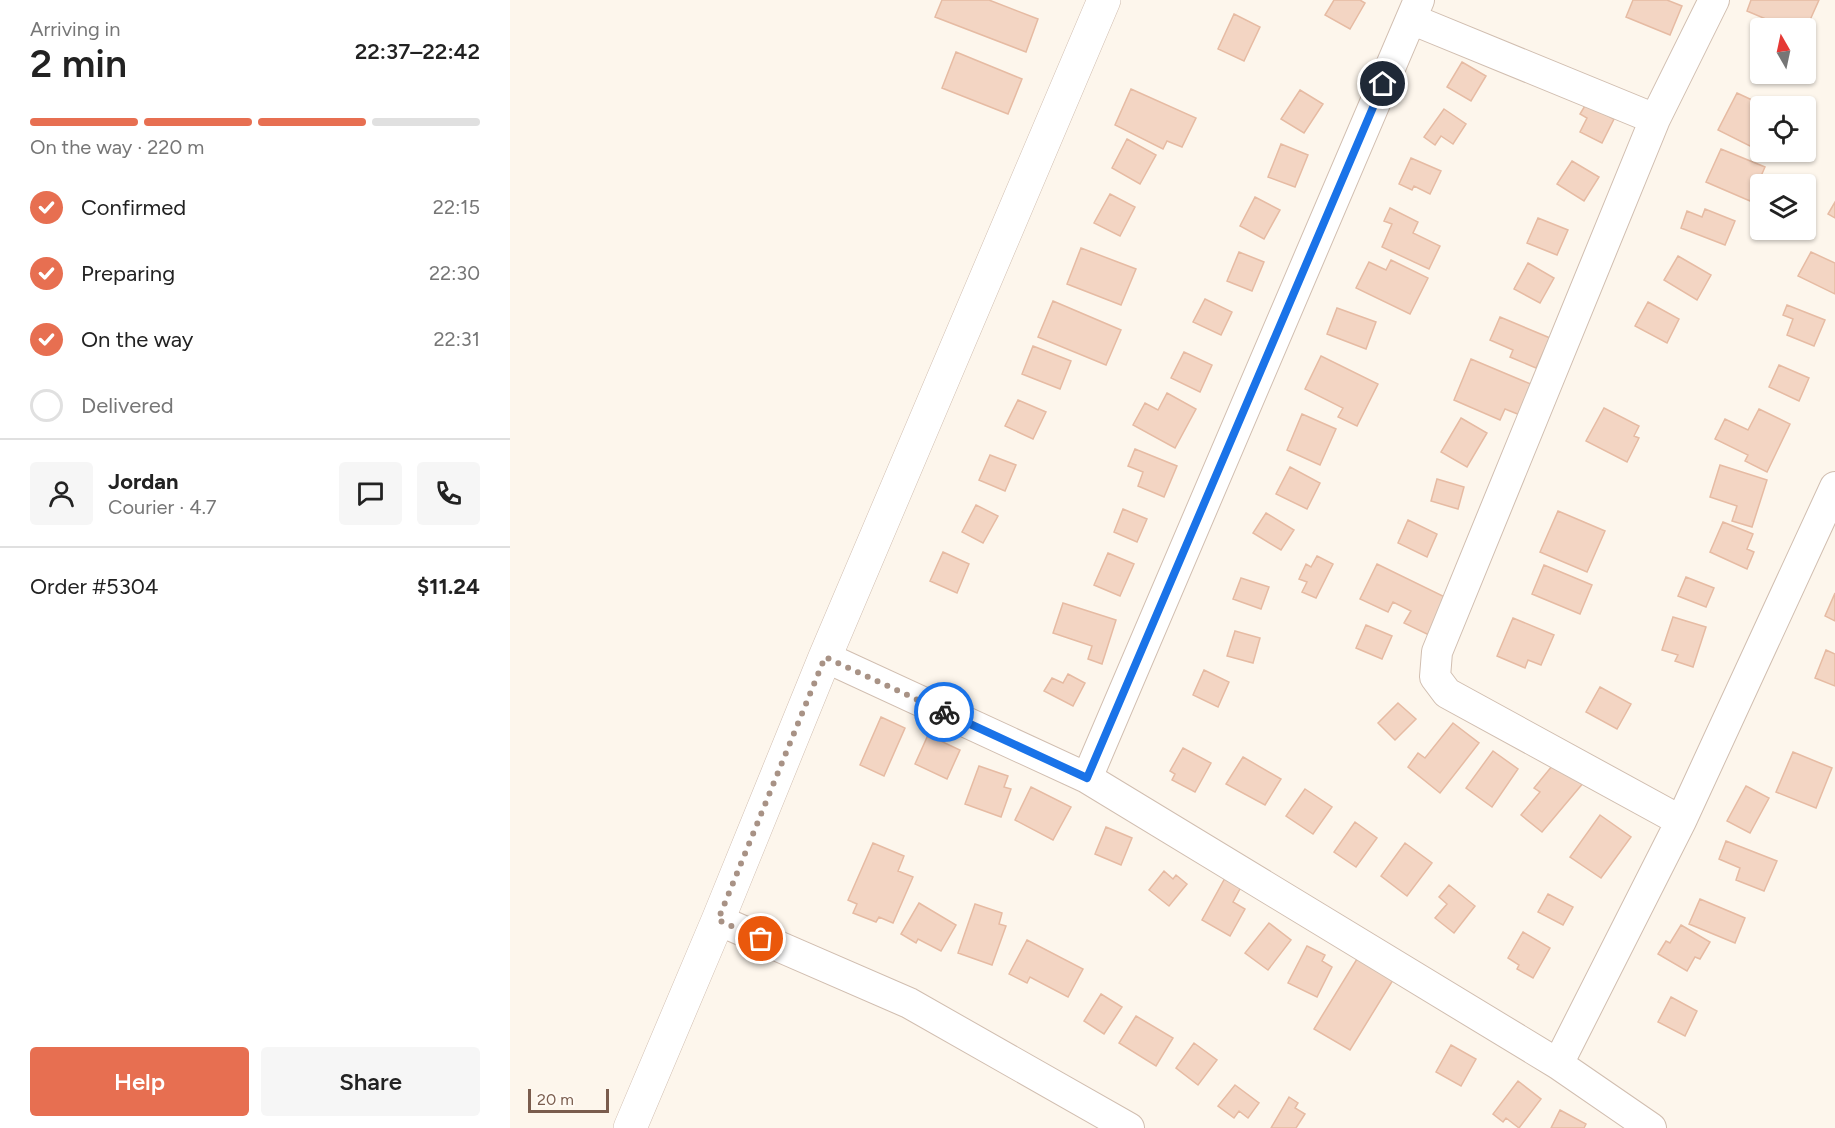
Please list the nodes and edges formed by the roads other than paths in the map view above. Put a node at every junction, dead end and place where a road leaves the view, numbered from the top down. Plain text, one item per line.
1 (1104, 0) edge
2 (1714, 0) edge
3 (1415, 9) edge
4 (1655, 119) junction
5 (1835, 487) edge
6 (825, 657) junction
7 (1087, 778) junction
8 (1681, 820) junction
9 (718, 920) junction
10 (1558, 1064) junction
11 (630, 1128) edge
12 (1129, 1128) edge
13 (1651, 1128) edge

1 - 6 street
2 - 4 street
3 - 4 street
3 - 7 street
4 - 8 street
5 - 8 street
6 - 7 street
6 - 9 street
7 - 10 street
8 - 10 street
9 - 11 street
9 - 12 street
10 - 13 street

